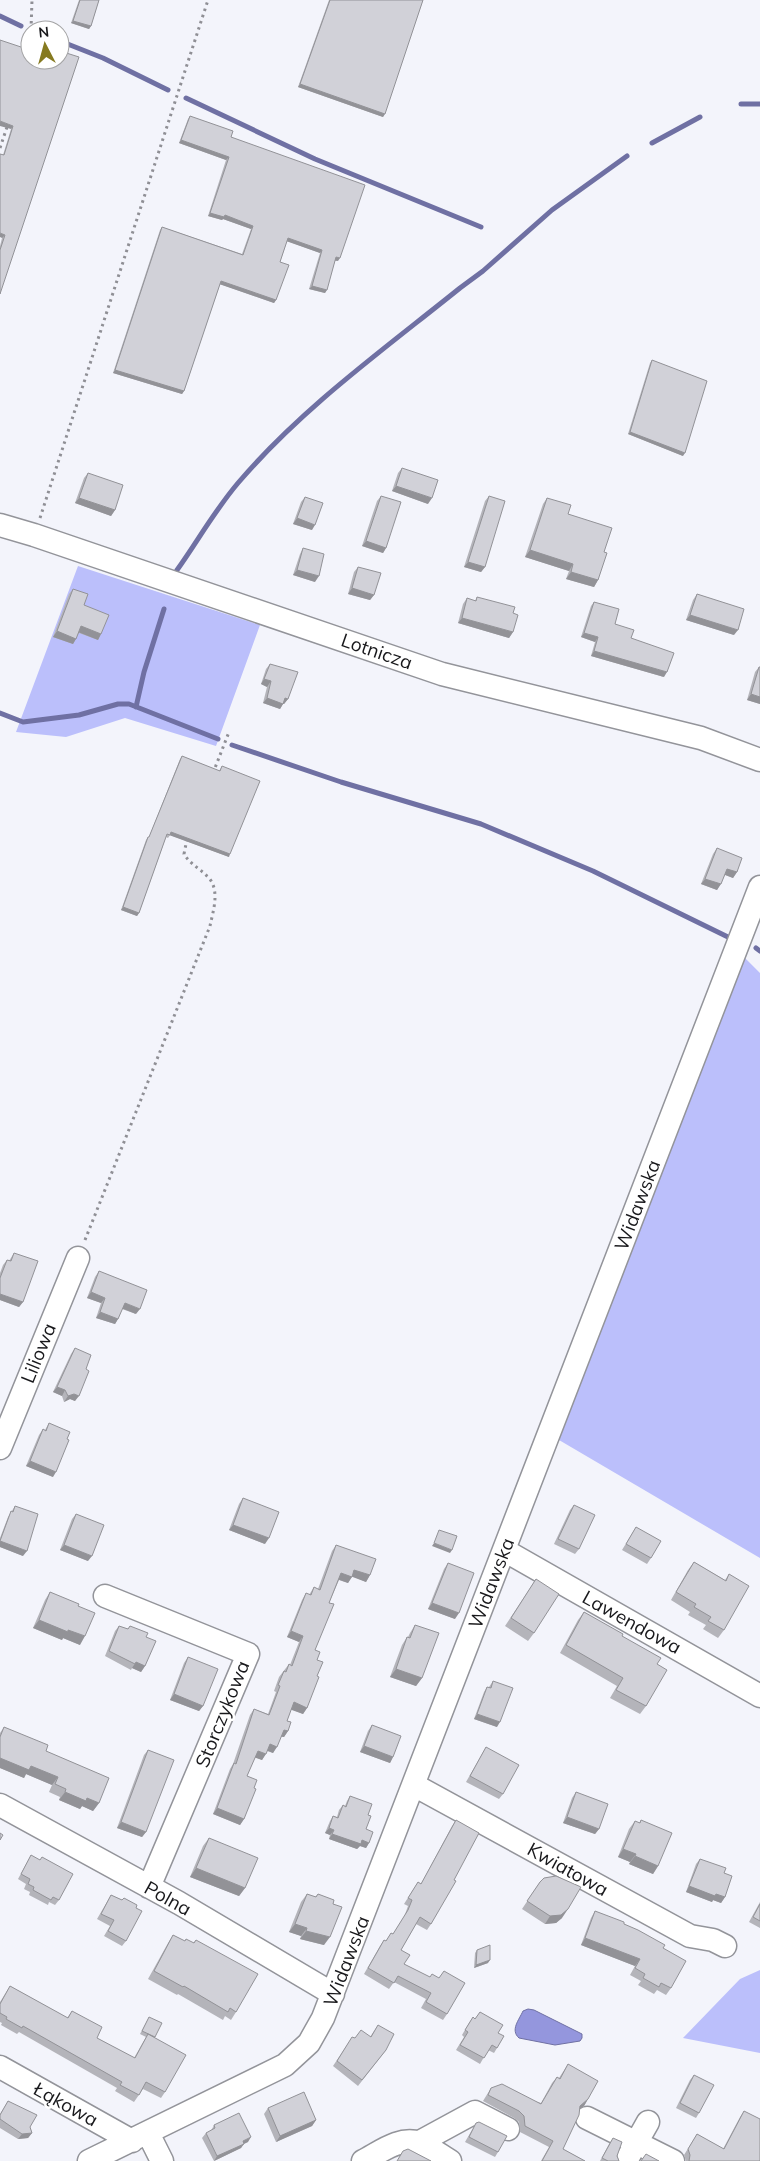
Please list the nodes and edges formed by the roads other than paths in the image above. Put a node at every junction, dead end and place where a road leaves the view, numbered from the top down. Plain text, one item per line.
1 (0, 525) edge
2 (760, 760) edge
3 (760, 887) edge
4 (78, 1258) road end
5 (0, 1448) edge
6 (504, 1550) junction
7 (105, 1596) dead end
8 (760, 1696) edge
9 (414, 1785) junction
10 (0, 1805) edge
11 (149, 1887) junction
12 (725, 1946) dead end
13 (333, 1994) junction
14 (0, 2067) edge
15 (587, 2118) dead end
16 (648, 2122) dead end
17 (508, 2129) dead end
18 (140, 2137) junction
19 (418, 2143) junction
20 (631, 2151) edge
21 (89, 2161) edge
22 (162, 2161) edge
23 (363, 2161) edge
24 (450, 2161) edge
25 (673, 2161) edge

1 - 2 street, Lotnicza
3 - 6 street, Widawska
4 - 5 street, Liliowa
6 - 8 street, Lawendowa
6 - 9 street, Widawska
7 - 11 street, Storczykowa
9 - 12 street, Kwiatowa
9 - 13 street, Widawska
10 - 11 street, Polna
11 - 13 street, Polna
13 - 18 street, Widawska
14 - 18 street, Łąkowa
15 - 20 street
16 - 20 street
17 - 19 street
18 - 21 street, Widawska
18 - 22 street
19 - 23 street
19 - 24 street
20 - 25 street

